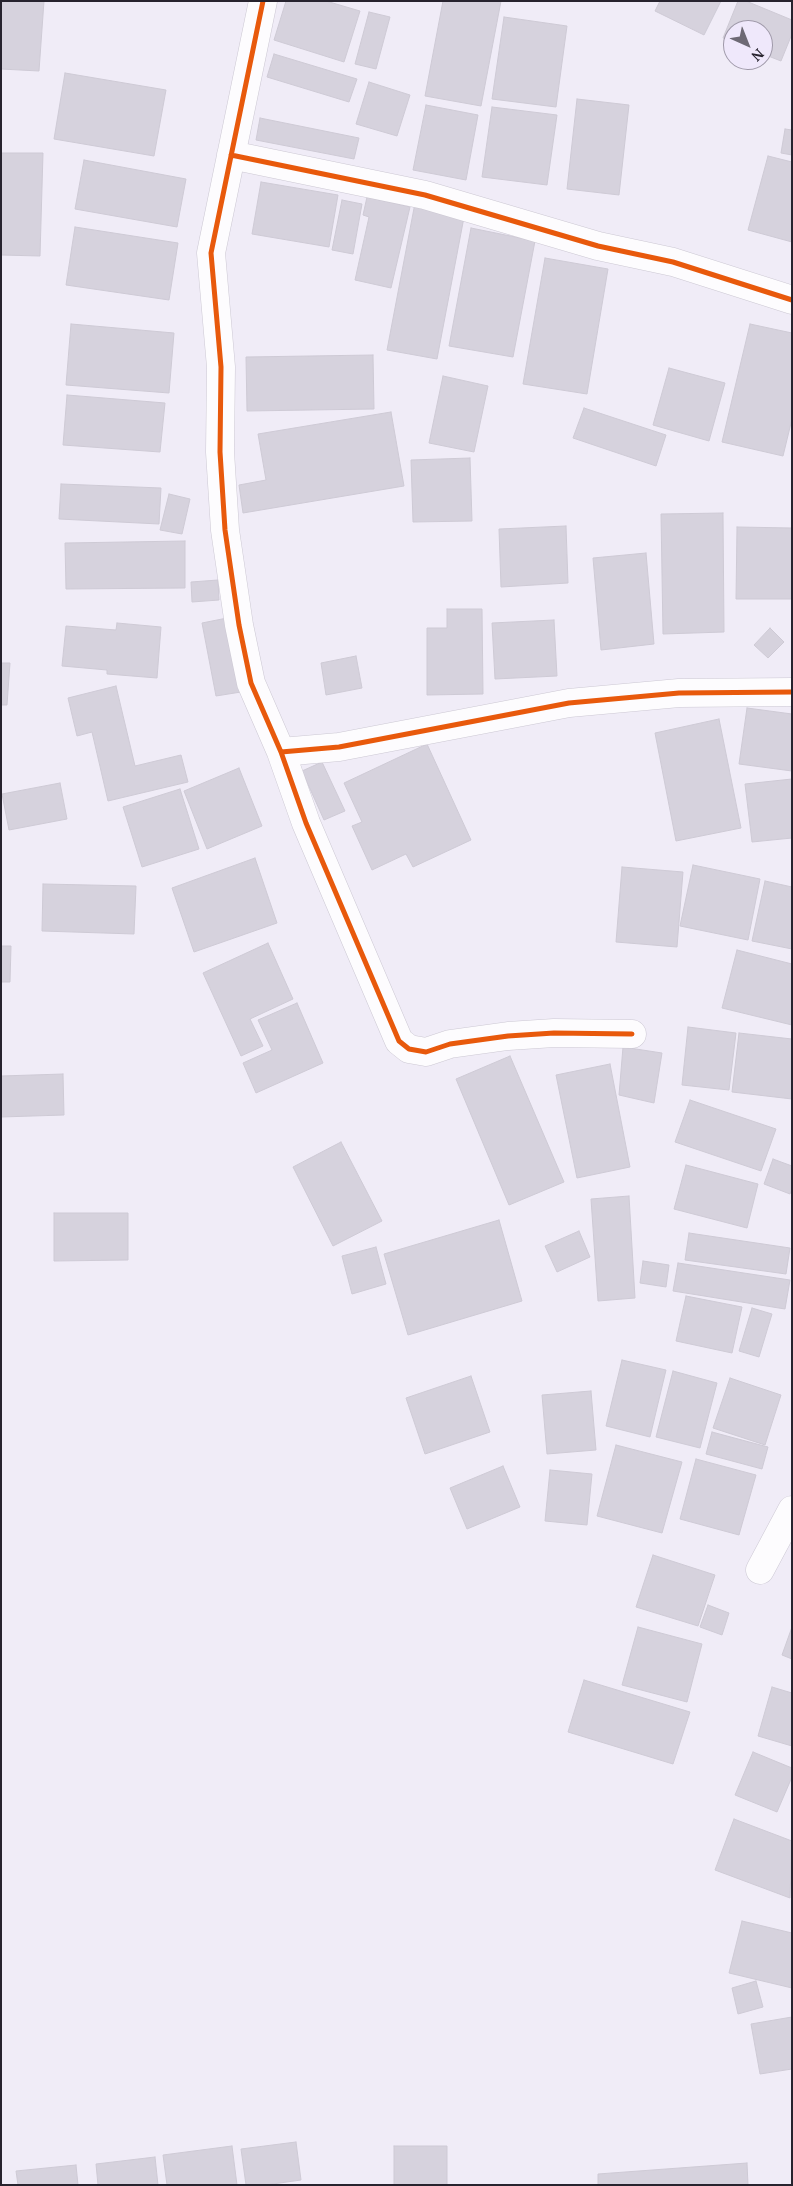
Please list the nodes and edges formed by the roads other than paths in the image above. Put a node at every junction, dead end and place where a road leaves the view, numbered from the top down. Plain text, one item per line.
1 (263, 1) edge
2 (231, 155) junction
3 (792, 300) edge
4 (792, 692) edge
5 (281, 752) junction
6 (632, 1034) dead end
7 (792, 1510) edge
8 (760, 1570) dead end

1 - 2 street
2 - 3 street
2 - 5 street
4 - 5 street
5 - 6 street
7 - 8 street

